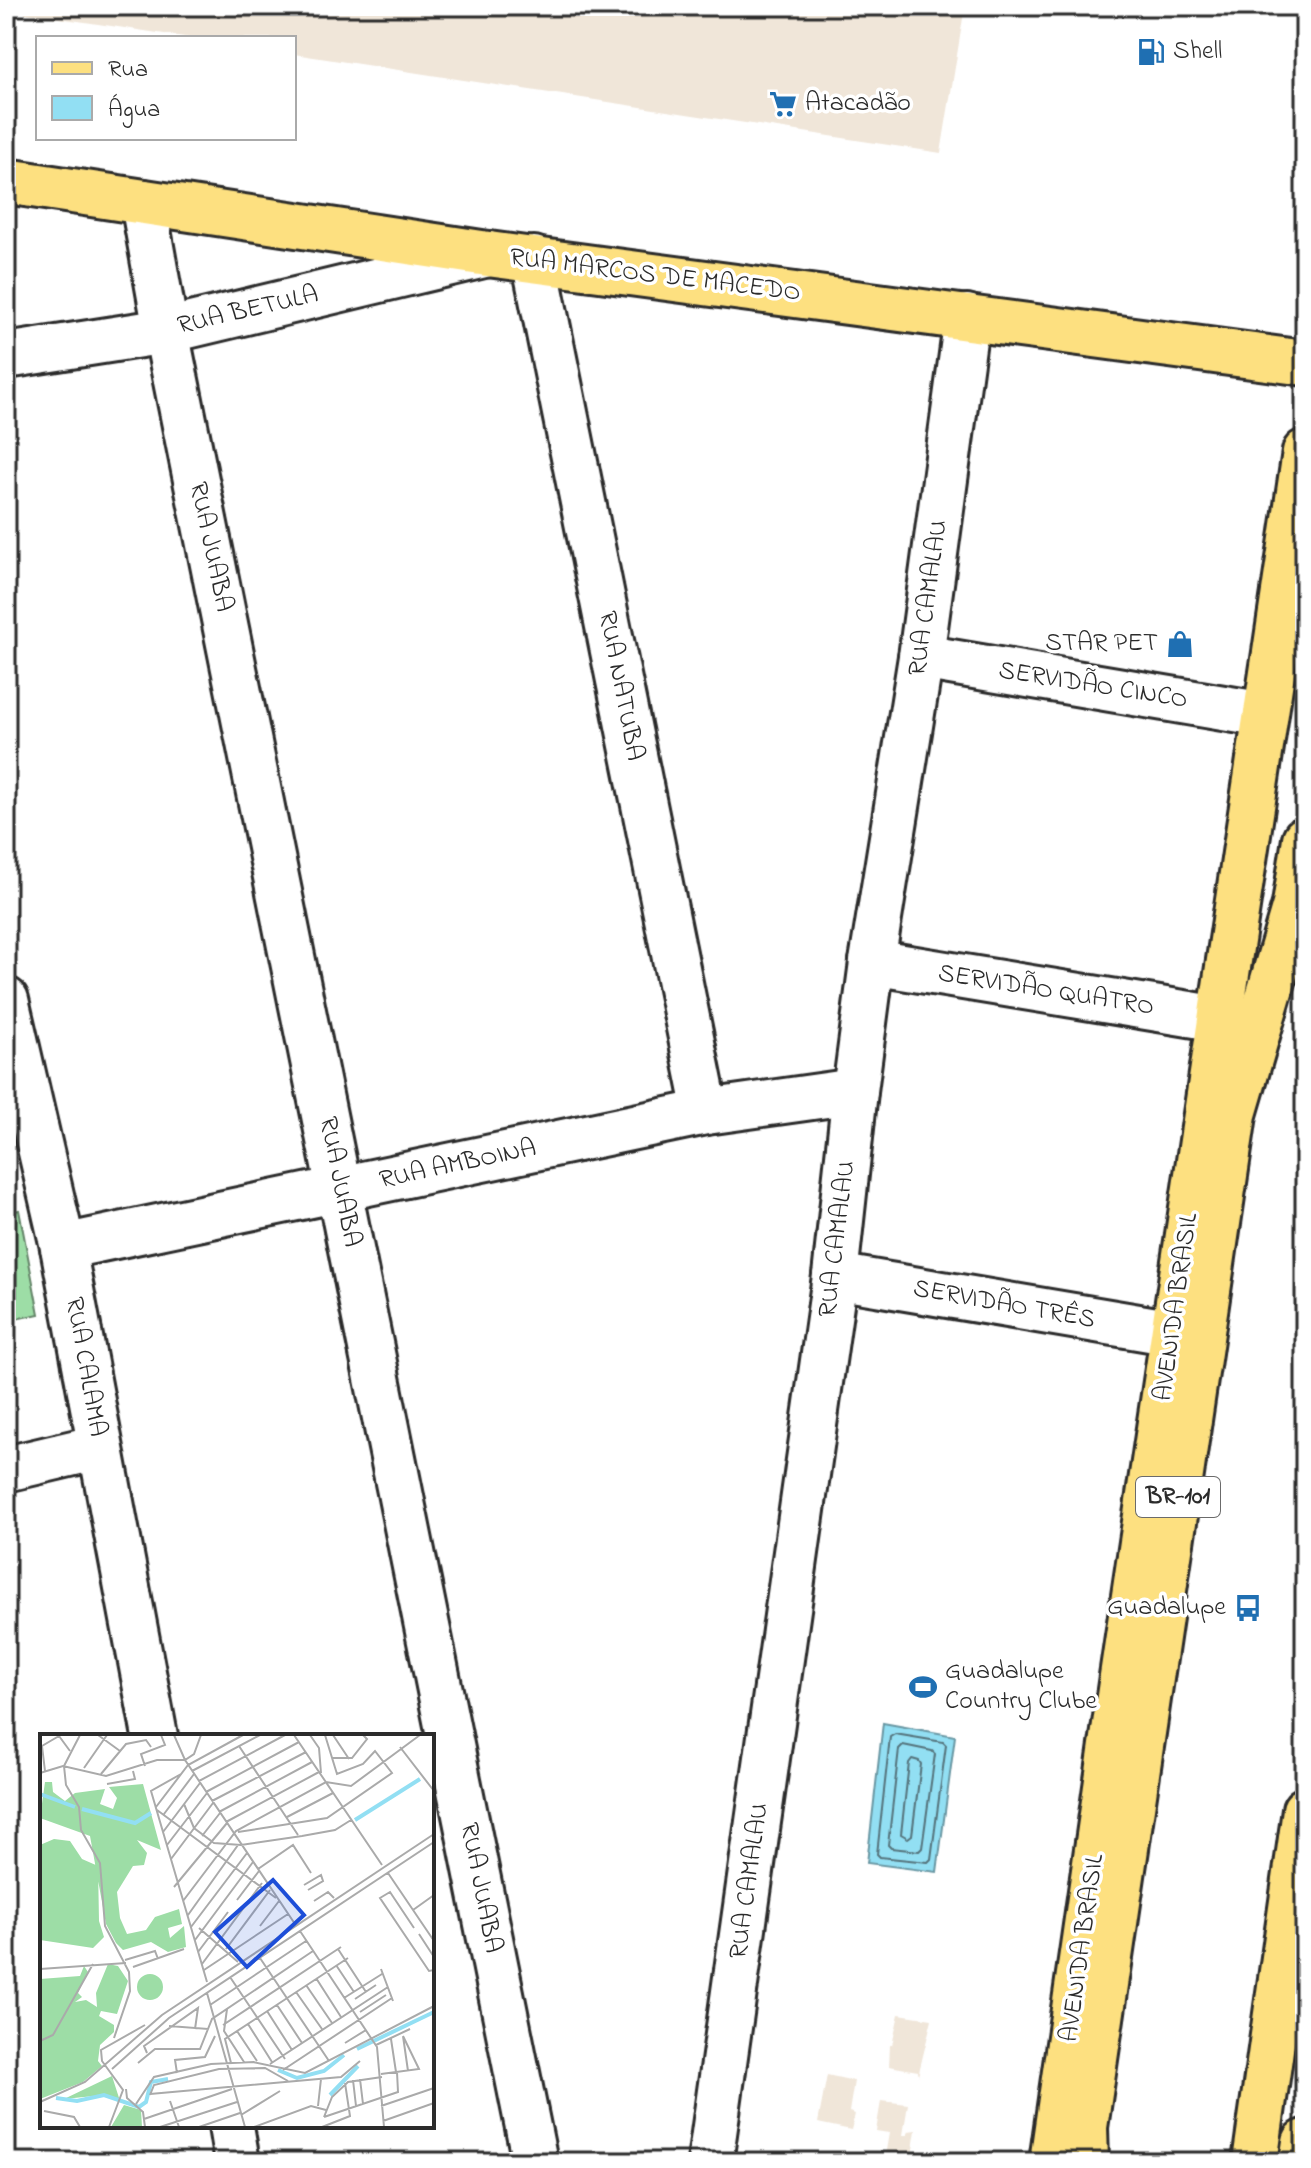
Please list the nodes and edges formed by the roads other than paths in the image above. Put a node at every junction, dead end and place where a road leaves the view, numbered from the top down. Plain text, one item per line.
1 (6, 181) edge
2 (143, 202) junction
3 (488, 254) junction
4 (534, 259) junction
5 (967, 317) junction
6 (166, 331) junction
7 (6, 356) edge
8 (1305, 363) edge
9 (1305, 452) edge
10 (921, 657) junction
11 (1265, 715) junction
12 (1305, 839) edge
13 (872, 962) junction
14 (6, 1000) edge
15 (1220, 1019) junction
16 (12, 1054) edge
17 (855, 1091) junction
18 (706, 1112) junction
19 (341, 1190) junction
20 (63, 1247) junction
21 (835, 1276) junction
22 (1174, 1333) junction
23 (99, 1447) junction
24 (6, 1469) edge
25 (155, 1734) edge
26 (1305, 1810) edge
27 (231, 2128) edge
28 (1305, 2142) edge
29 (237, 2162) edge
30 (535, 2162) edge
31 (710, 2162) edge
32 (1052, 2162) edge
33 (1086, 2162) edge
34 (1255, 2162) edge
35 (1302, 2162) edge

1 - 2 main road, RUA MARCOS DE MACEDO
2 - 3 main road, RUA MARCOS DE MACEDO
2 - 6 street, RUA JUABA
3 - 4 main road, RUA MARCOS DE MACEDO
3 - 6 street, RUA BETULA
4 - 5 main road, RUA MARCOS DE MACEDO
4 - 18 street, RUA NATUBA
5 - 8 main road, RUA MARCOS DE MACEDO
5 - 10 street, RUA CAMALAU
6 - 7 street, RUA BETULA
6 - 19 street, RUA JUABA
9 - 11 main road, AVENIDA BRASIL
10 - 11 street, SERVIDÃO CINCO
10 - 13 street, RUA CAMALAU
11 - 15 main road, AVENIDA BRASIL
12 - 33 main road, AVENIDA BRASIL / BR-101
13 - 15 street, SERVIDÃO QUATRO
13 - 17 street, RUA CAMALAU
14 - 16 street, RUA CALAMA
15 - 22 main road, AVENIDA BRASIL
16 - 20 street, RUA CALAMA
17 - 18 street, RUA AMBOINA
17 - 21 street, RUA CAMALAU
18 - 19 street, RUA AMBOINA
19 - 20 street, RUA AMBOINA
19 - 30 street, RUA JUABA
20 - 23 street, RUA CALAMA
21 - 22 street, SERVIDÃO TRÊS
21 - 31 street, RUA CAMALAU
22 - 32 main road, AVENIDA BRASIL
23 - 24 street
23 - 25 street, RUA CALAMA
26 - 34 main road
27 - 29 street
28 - 35 main road

